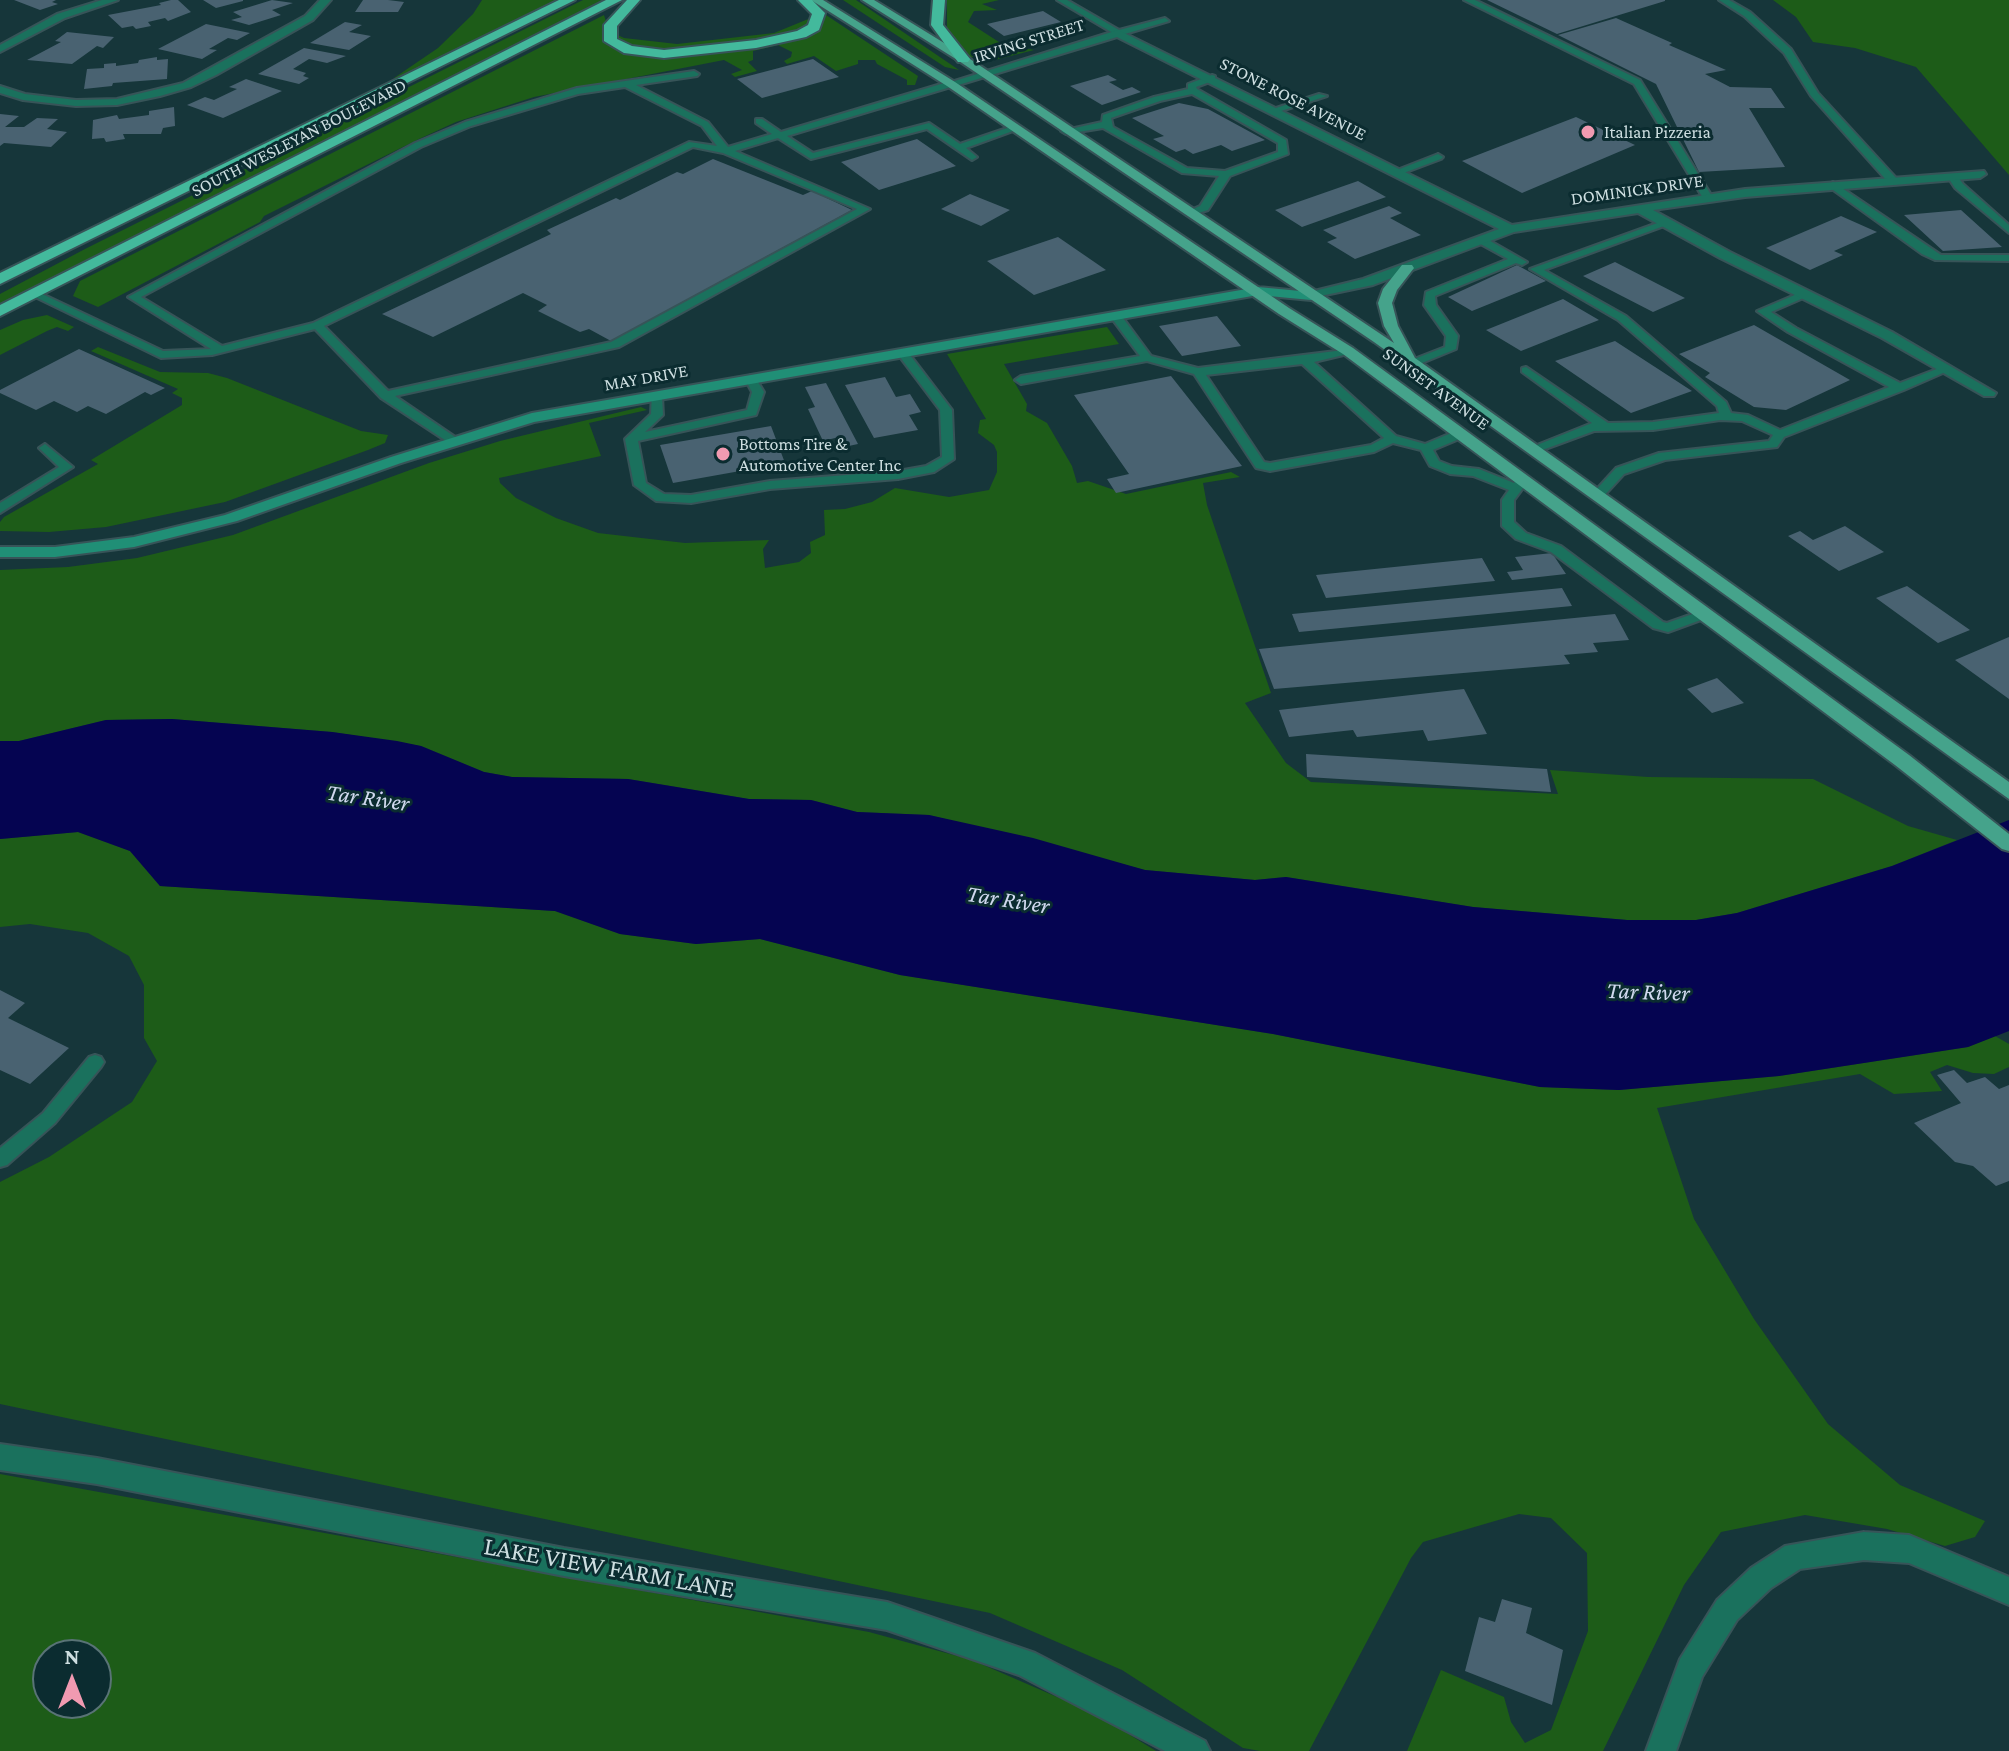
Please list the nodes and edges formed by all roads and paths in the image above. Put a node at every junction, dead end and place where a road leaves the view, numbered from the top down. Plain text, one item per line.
1 (113, 0) edge
2 (326, 0) edge
3 (569, 0) edge
4 (616, 0) edge
5 (634, 0) edge
6 (804, 0) edge
7 (816, 0) edge
8 (867, 0) edge
9 (939, 0) edge
10 (1061, 0) edge
11 (1468, 0) edge
12 (1723, 0) edge
13 (1165, 21) dead end
14 (1118, 33) junction
15 (0, 49) edge
16 (963, 59) junction
17 (694, 74) dead end
18 (982, 74) junction
19 (1212, 78) junction
20 (627, 84) junction
21 (951, 84) junction
22 (0, 89) edge
23 (1193, 91) junction
24 (1322, 96) dead end
25 (1275, 110) junction
26 (759, 121) dead end
27 (1107, 124) junction
28 (1016, 128) junction
29 (1066, 131) junction
30 (778, 135) junction
31 (959, 147) junction
32 (726, 151) junction
33 (972, 157) dead end
34 (1438, 157) dead end
35 (1397, 172) junction
36 (1226, 174) junction
37 (1980, 174) dead end
38 (1952, 176) junction
39 (1893, 181) junction
40 (1833, 185) junction
41 (1708, 198) junction
42 (1639, 208) junction
43 (1189, 213) junction
44 (1667, 223) junction
45 (1510, 229) junction
46 (2009, 230) edge
47 (1481, 240) junction
48 (2009, 258) edge
49 (1517, 259) junction
50 (1407, 268) junction
51 (1535, 269) junction
52 (0, 279) edge
53 (1258, 291) junction
54 (34, 294) junction
55 (1804, 294) junction
56 (1311, 296) junction
57 (0, 311) edge
58 (1116, 316) junction
59 (317, 325) junction
60 (221, 350) junction
61 (1348, 351) junction
62 (903, 353) junction
63 (1147, 358) junction
64 (1304, 359) junction
65 (1413, 363) junction
66 (1946, 369) junction
67 (1526, 370) dead end
68 (1198, 372) junction
69 (751, 379) junction
70 (1021, 380) dead end
71 (1900, 388) junction
72 (1989, 393) dead end
73 (385, 395) junction
74 (656, 396) junction
75 (1726, 416) junction
76 (1604, 426) junction
77 (1460, 434) junction
78 (1780, 434) junction
79 (631, 439) junction
80 (1392, 439) junction
81 (454, 442) junction
82 (45, 448) dead end
83 (1426, 448) junction
84 (1533, 449) junction
85 (1518, 484) junction
86 (1598, 495) junction
87 (0, 509) edge
88 (0, 552) edge
89 (1704, 614) junction
90 (2009, 792) edge
91 (2009, 844) edge
92 (95, 1062) dead end
93 (0, 1159) edge
94 (0, 1457) edge
95 (2009, 1591) edge
96 (1195, 1751) edge
97 (1661, 1751) edge

1 - 15 street
2 - 22 street
3 - 52 highway, SOUTH WESLEYAN BOULEVARD
4 - 54 highway, SOUTH WESLEYAN BOULEVARD
5 - 6 highway
7 - 21 main road, SUNSET AVENUE
8 - 16 main road, SUNSET AVENUE
9 - 16 highway
10 - 14 lane, STONE ROSE AVENUE
11 - 41 lane
12 - 39 lane
13 - 14 lane
14 - 18 street, IRVING STREET
14 - 19 street, STONE ROSE AVENUE
16 - 18 main road, SUNSET AVENUE
17 - 20 lane
18 - 21 street, IRVING STREET
18 - 29 main road, SUNSET AVENUE
19 - 23 lane
19 - 25 street, STONE ROSE AVENUE
20 - 32 lane
20 - 60 lane
21 - 28 main road, SUNSET AVENUE
21 - 30 lane
23 - 27 lane
23 - 36 lane
24 - 25 lane
25 - 35 street, STONE ROSE AVENUE
26 - 30 lane
27 - 29 lane
27 - 36 lane
28 - 31 lane
28 - 53 main road, SUNSET AVENUE
29 - 43 main road, SUNSET AVENUE
30 - 31 lane
30 - 32 lane
31 - 33 lane
32 - 59 lane
32 - 73 lane
34 - 35 lane
35 - 45 street, STONE ROSE AVENUE
36 - 43 lane
37 - 38 street, DOMINICK DRIVE
38 - 39 street, DOMINICK DRIVE
38 - 46 lane
39 - 40 street, DOMINICK DRIVE
40 - 41 street, DOMINICK DRIVE
40 - 48 lane
41 - 42 street, DOMINICK DRIVE
42 - 44 street
42 - 45 street, DOMINICK DRIVE
43 - 56 main road, SUNSET AVENUE
44 - 51 lane
44 - 55 street
45 - 47 street, DOMINICK DRIVE
47 - 49 lane
47 - 50 street, DOMINICK DRIVE
49 - 51 lane
49 - 65 lane
50 - 56 street, DOMINICK DRIVE
50 - 65 main road
51 - 75 lane
53 - 56 main road, MAY DRIVE
53 - 58 main road, MAY DRIVE
53 - 61 main road, SUNSET AVENUE
54 - 57 highway, SOUTH WESLEYAN BOULEVARD
54 - 60 lane
55 - 66 street
55 - 71 lane
56 - 65 main road, SUNSET AVENUE
58 - 62 main road, MAY DRIVE
58 - 63 lane
59 - 60 lane
59 - 73 lane
61 - 64 lane
61 - 77 main road, SUNSET AVENUE
62 - 69 main road, MAY DRIVE
62 - 79 lane
63 - 68 lane
63 - 70 lane
64 - 68 lane
64 - 80 lane
65 - 84 main road, SUNSET AVENUE
66 - 71 lane
66 - 72 street
67 - 76 lane
68 - 80 lane
69 - 74 main road, MAY DRIVE
69 - 79 lane
71 - 78 lane
73 - 81 lane
74 - 79 lane
74 - 81 main road, MAY DRIVE
75 - 76 lane
75 - 78 lane
76 - 84 lane
77 - 83 lane
77 - 85 main road, SUNSET AVENUE
78 - 86 lane
80 - 83 lane
81 - 88 main road, MAY DRIVE
82 - 87 lane
83 - 85 lane
84 - 86 main road, SUNSET AVENUE
85 - 89 main road, SUNSET AVENUE
85 - 89 lane
86 - 90 main road, SUNSET AVENUE
89 - 91 main road, SUNSET AVENUE
92 - 93 lane
94 - 96 street, LAKE VIEW FARM LANE
95 - 97 street

